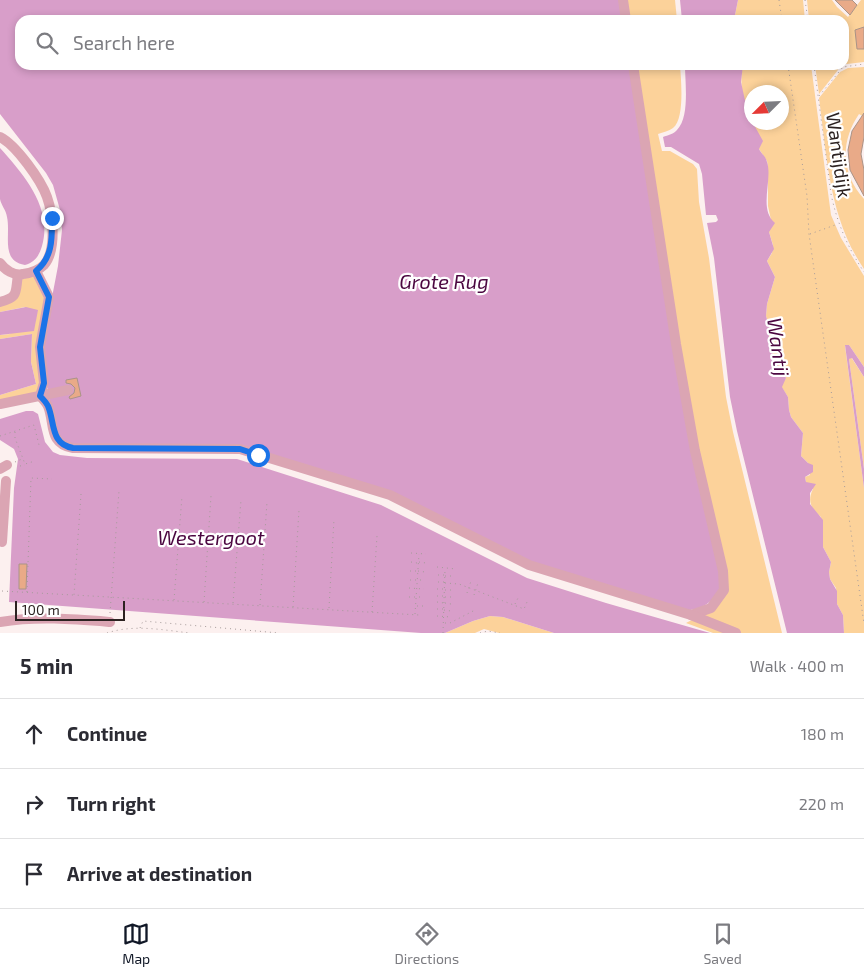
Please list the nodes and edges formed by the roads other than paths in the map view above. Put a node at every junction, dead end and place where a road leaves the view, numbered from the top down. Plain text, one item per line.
1 (623, 0) edge
2 (625, 15) edge
3 (634, 70) edge
4 (0, 137) edge
5 (0, 263) edge
6 (36, 271) junction
7 (18, 275) junction
8 (0, 302) edge
9 (68, 390) dead end
10 (40, 396) junction
11 (0, 404) edge
12 (6, 481) dead end
13 (2, 542) dead end
14 (691, 615) junction
15 (110, 618) road end
16 (0, 622) edge
17 (736, 633) edge

1 - 2 lane
3 - 14 lane
4 - 6 lane
5 - 7 lane
6 - 7 lane
6 - 10 lane
7 - 8 lane
9 - 10 lane
10 - 11 lane
10 - 14 lane
12 - 13 lane
14 - 17 lane
15 - 16 lane

